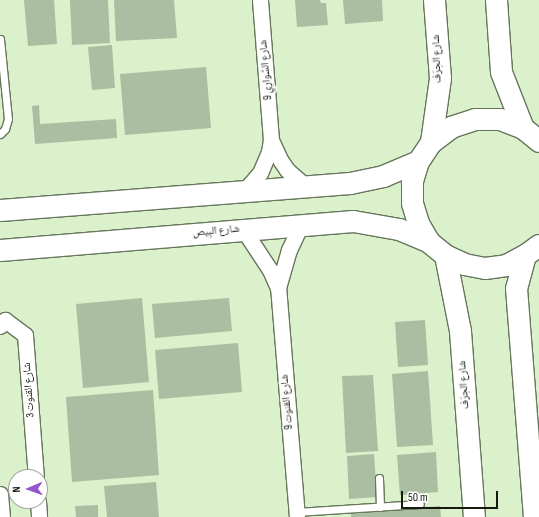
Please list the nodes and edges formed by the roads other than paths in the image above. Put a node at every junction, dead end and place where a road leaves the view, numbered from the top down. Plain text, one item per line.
1 (260, 0) edge
2 (434, 0) edge
3 (496, 0) edge
4 (0, 39) edge
5 (0, 134) edge
6 (531, 135) edge
7 (272, 140) junction
8 (431, 142) junction
9 (418, 161) junction
10 (304, 186) junction
11 (244, 190) junction
12 (0, 210) edge
13 (301, 224) junction
14 (243, 229) junction
15 (429, 242) junction
16 (0, 250) edge
17 (532, 250) edge
18 (445, 255) junction
19 (278, 288) junction
20 (0, 326) edge
21 (35, 469) edge
22 (379, 478) dead end
23 (0, 494) edge
24 (420, 504) dead end
25 (380, 507) junction
26 (296, 514) edge
27 (2, 517) edge
28 (474, 517) edge
29 (534, 517) edge

1 - 7 street, شارع السَّوارِي 9
2 - 8 street, شارع الحِرَف
3 - 6 street
4 - 5 lane
6 - 8 street
7 - 10 street, شارع السَّوارِي 9
7 - 11 street, شارع السَّوارِي 9
8 - 9 street
9 - 10 street
9 - 15 street
10 - 11 street
11 - 12 street
13 - 14 street, شارع البِيص
13 - 15 street, شارع البِيص
13 - 19 street, شارع القنوت 9
14 - 16 street, شارع البِيص
14 - 19 street, شارع القنوت 9
15 - 18 street
17 - 18 street
17 - 29 street
18 - 28 street, شارع الحِرَف
19 - 26 street, شارع القنوت 9
20 - 21 street, شارع القنوت 3
22 - 25 lane
23 - 27 street
24 - 25 lane
25 - 26 lane

